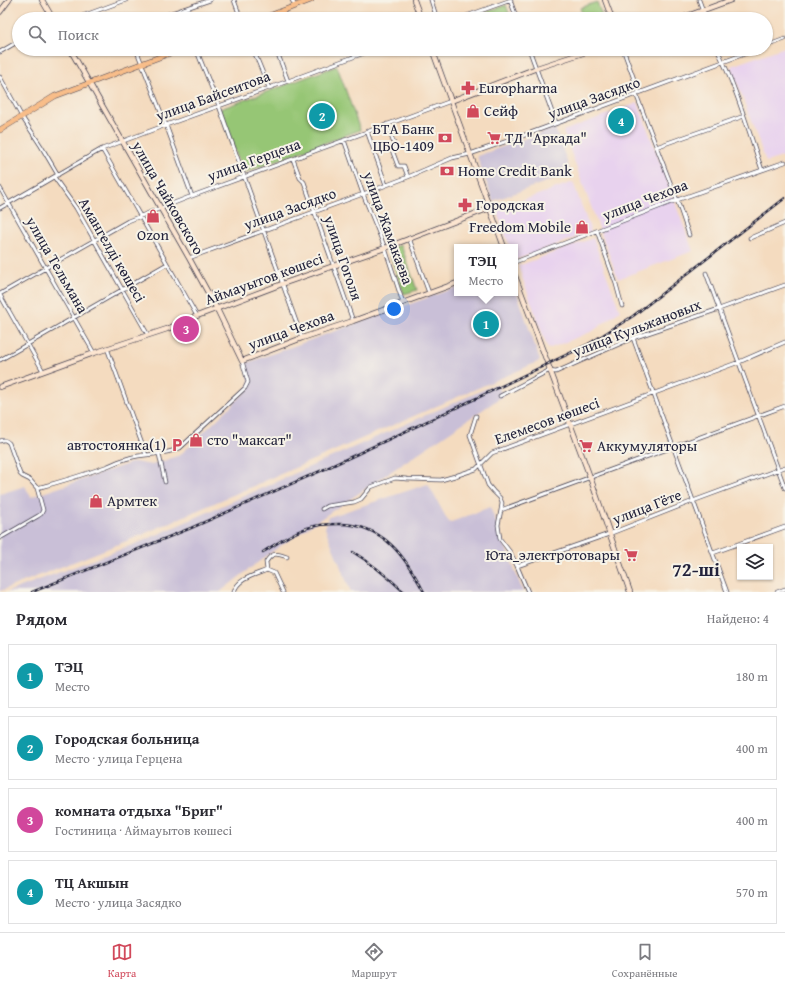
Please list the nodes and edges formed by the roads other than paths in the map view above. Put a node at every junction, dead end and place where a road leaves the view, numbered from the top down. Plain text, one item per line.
1 (9, 0) edge
2 (42, 0) edge
3 (126, 0) edge
4 (210, 0) edge
5 (234, 0) edge
6 (292, 0) edge
7 (311, 0) edge
8 (414, 0) edge
9 (431, 0) edge
10 (511, 0) edge
11 (605, 0) edge
12 (699, 0) edge
13 (731, 0) edge
14 (117, 2) edge
15 (295, 6) junction
16 (182, 10) joint
17 (703, 10) junction
18 (0, 12) edge
19 (49, 12) edge
20 (96, 12) edge
21 (176, 12) edge
22 (238, 12) edge
23 (279, 12) edge
24 (418, 12) edge
25 (435, 12) edge
26 (478, 12) edge
27 (515, 12) edge
28 (609, 12) edge
29 (698, 12) edge
30 (785, 39) edge
31 (773, 43) edge
32 (12, 44) edge
33 (0, 52) edge
34 (74, 56) edge
35 (139, 56) edge
36 (162, 56) edge
37 (199, 56) edge
38 (256, 56) edge
39 (279, 56) edge
40 (356, 56) edge
41 (435, 56) edge
42 (532, 56) edge
43 (574, 56) edge
44 (625, 56) edge
45 (720, 56) edge
46 (739, 56) edge
47 (723, 62) junction
48 (142, 63) junction
49 (537, 68) junction
50 (0, 77) edge
51 (288, 81) junction
52 (89, 83) junction
53 (269, 88) junction
54 (638, 94) junction
55 (451, 101) junction
56 (219, 106) junction
57 (744, 116) junction
58 (22, 117) junction
59 (556, 123) junction
60 (387, 124) junction
61 (166, 125) junction
62 (0, 130) edge
63 (367, 131) junction
64 (344, 140) junction
65 (122, 141) junction
66 (656, 147) junction
67 (102, 149) junction
68 (470, 154) junction
69 (293, 159) junction
70 (785, 162) edge
71 (762, 170) junction
72 (56, 176) junction
73 (244, 176) junction
74 (408, 177) junction
75 (386, 185) junction
76 (0, 188) edge
77 (363, 194) junction
78 (192, 196) junction
79 (677, 200) junction
80 (9, 203) junction
81 (0, 208) edge
82 (160, 208) junction
83 (490, 208) junction
84 (315, 212) junction
85 (140, 216) junction
86 (785, 224) edge
87 (263, 230) junction
88 (597, 231) junction
89 (689, 235) dead end
90 (409, 238) junction
91 (750, 238) dead end
92 (95, 240) junction
93 (503, 244) edge
94 (385, 248) junction
95 (189, 258) junction
96 (518, 261) edge
97 (167, 264) junction
98 (334, 265) junction
99 (46, 268) junction
100 (706, 273) dead end
101 (282, 284) junction
102 (454, 284) edge
103 (518, 284) edge
104 (785, 285) edge
105 (123, 290) junction
106 (429, 293) junction
107 (0, 295) edge
108 (403, 302) junction
109 (622, 306) dead end
110 (217, 309) junction
111 (719, 309) junction
112 (196, 316) junction
113 (75, 318) junction
114 (353, 321) junction
115 (148, 335) junction
116 (302, 338) junction
117 (633, 338) junction
118 (785, 342) edge
119 (28, 344) junction
120 (107, 348) junction
121 (94, 353) junction
122 (0, 360) edge
123 (242, 361) junction
124 (739, 362) junction
125 (550, 371) junction
126 (43, 372) junction
127 (0, 387) edge
128 (654, 394) junction
129 (500, 396) dead end
130 (785, 406) edge
131 (758, 415) junction
132 (476, 416) dead end
133 (570, 424) junction
134 (0, 440) edge
135 (674, 447) junction
136 (159, 454) junction
137 (146, 455) junction
138 (481, 464) junction
139 (785, 467) edge
140 (778, 470) junction
141 (590, 477) junction
142 (165, 482) dead end
143 (37, 488) junction
144 (785, 488) edge
145 (693, 501) junction
146 (322, 509) dead end
147 (502, 510) junction
148 (785, 527) edge
149 (609, 534) junction
150 (0, 538) edge
151 (713, 553) junction
152 (287, 557) dead end
153 (518, 566) junction
154 (267, 570) junction
155 (785, 589) edge
156 (234, 592) edge
157 (283, 592) edge
158 (528, 592) edge
159 (630, 592) edge
160 (727, 592) edge
161 (777, 592) edge

1 - 18 street
2 - 19 street
3 - 14 street
4 - 16 street
5 - 22 street
6 - 15 street
7 - 15 main road
8 - 24 street
9 - 25 street
10 - 26 street
10 - 27 street
11 - 28 street
12 - 17 street
13 - 17 street
14 - 20 street
15 - 23 main road
16 - 21 street
17 - 29 street
30 - 31 street
32 - 33 street
34 - 52 street, улица Чайковского
35 - 48 street
36 - 48 main road
37 - 56 street
38 - 53 street
39 - 51 street
40 - 51 street, улица Байсеитова
41 - 55 street
42 - 49 street
43 - 49 street, улица Герцена
44 - 54 street
45 - 47 street
46 - 47 street, улица Засядко
47 - 54 street, улица Засядко
47 - 57 street
48 - 52 main road
48 - 61 street
49 - 55 street, улица Герцена
49 - 59 street
50 - 58 street, Амангелді көшесі
51 - 53 street, улица Байсеитова
52 - 58 main road
52 - 65 street, улица Чайковского
53 - 56 street, улица Байсеитова
54 - 59 street, улица Засядко
54 - 66 street
55 - 60 street, улица Герцена
55 - 68 street
56 - 61 street, улица Байсеитова
56 - 73 street
57 - 66 street
57 - 71 street
58 - 62 main road
58 - 72 street, Амангелді көшесі
59 - 68 street, улица Засядко
60 - 63 street, улица Герцена
60 - 74 street
61 - 65 street, улица Байсеитова
61 - 78 street
63 - 64 street, улица Герцена
63 - 75 street, улица Жамакаева
64 - 69 street, улица Герцена
64 - 77 street, улица Жамакаева
65 - 67 street, улица Байсеитова
65 - 82 street, улица Чайковского
66 - 79 street
67 - 72 street, улица Байсеитова
67 - 85 street
68 - 74 street, улица Засядко
68 - 83 street
69 - 73 street, улица Герцена
69 - 84 street, улица Гоголя
70 - 71 street, улица Чехова
71 - 79 street, улица Чехова
72 - 80 street, улица Байсеитова
72 - 92 street, Амангелді көшесі
73 - 78 street, улица Герцена
73 - 87 street
74 - 75 street, улица Засядко
75 - 77 street, улица Засядко
76 - 80 street, улица Тельмана
77 - 84 street, улица Засядко
77 - 94 street, улица Жамакаева
78 - 82 street, улица Герцена
79 - 88 street, улица Чехова
79 - 89 street
80 - 81 street, улица Байсеитова
80 - 99 street, улица Тельмана
82 - 85 street, улица Герцена
82 - 95 street, улица Чайковского
83 - 90 street, Аймауытов көшесі
83 - 93 street
84 - 87 street, улица Засядко
84 - 98 street, улица Гоголя
85 - 92 street, улица Герцена
85 - 97 street
86 - 91 street
87 - 95 street, улица Засядко
87 - 101 street
88 - 96 street, улица Чехова
88 - 109 street
90 - 94 street, Аймауытов көшесі
90 - 106 street, улица Жамакаева
92 - 99 street, улица Герцена
92 - 105 street, Амангелді көшесі
94 - 98 street, Аймауытов көшесі
94 - 108 street, улица Жамакаева
95 - 110 street, улица Чайковского
97 - 105 street
97 - 112 street
98 - 101 street, Аймауытов көшесі
98 - 114 street, улица Гоголя
99 - 107 street, улица Герцена
99 - 113 street, улица Тельмана
100 - 111 street
101 - 110 street, Аймауытов көшесі
101 - 116 street
102 - 106 street, улица Чехова
103 - 125 street
104 - 111 street, улица Кульжановых
105 - 113 street
105 - 115 street, Амангелді көшесі
106 - 108 street, улица Чехова
107 - 119 street
108 - 114 street, улица Чехова
110 - 112 street, Аймауытов көшесі
110 - 123 street, улица Чайковского
111 - 117 street, улица Кульжановых
111 - 124 street
112 - 115 street, Аймауытов көшесі
113 - 119 street
113 - 121 street, улица Тельмана
114 - 116 street, улица Чехова
115 - 120 street, Аймауытов көшесі
116 - 123 street, улица Чехова
117 - 125 street, улица Кульжановых
117 - 128 street
118 - 124 street, Елемесов көшесі
119 - 122 street
119 - 126 street
120 - 121 street, Аймауытов көшесі
120 - 137 street
121 - 126 street, Аймауытов көшесі
123 - 136 street, улица Чехова
124 - 128 street, Елемесов көшесі
124 - 131 street
125 - 129 street, улица Кульжановых
125 - 133 street
126 - 127 street, Аймауытов көшесі
128 - 133 street, Елемесов көшесі
128 - 135 street
130 - 131 street
131 - 135 street
131 - 140 street
132 - 138 street
133 - 138 street, Елемесов көшесі
133 - 141 street
134 - 143 street
135 - 141 street
135 - 145 street
136 - 137 street, улица Чехова
136 - 142 street
137 - 143 street, улица Чехова
138 - 146 street, Елемесов көшесі
138 - 147 street
139 - 140 street, улица Гёте
140 - 144 street
140 - 145 street, улица Гёте
141 - 147 street
141 - 149 street
143 - 150 street
145 - 149 street, улица Гёте
145 - 151 street
147 - 153 street
148 - 151 street
149 - 153 street, улица Гёте
149 - 159 street
151 - 160 street
152 - 154 street
153 - 158 street
154 - 156 street
154 - 157 street
155 - 161 street

